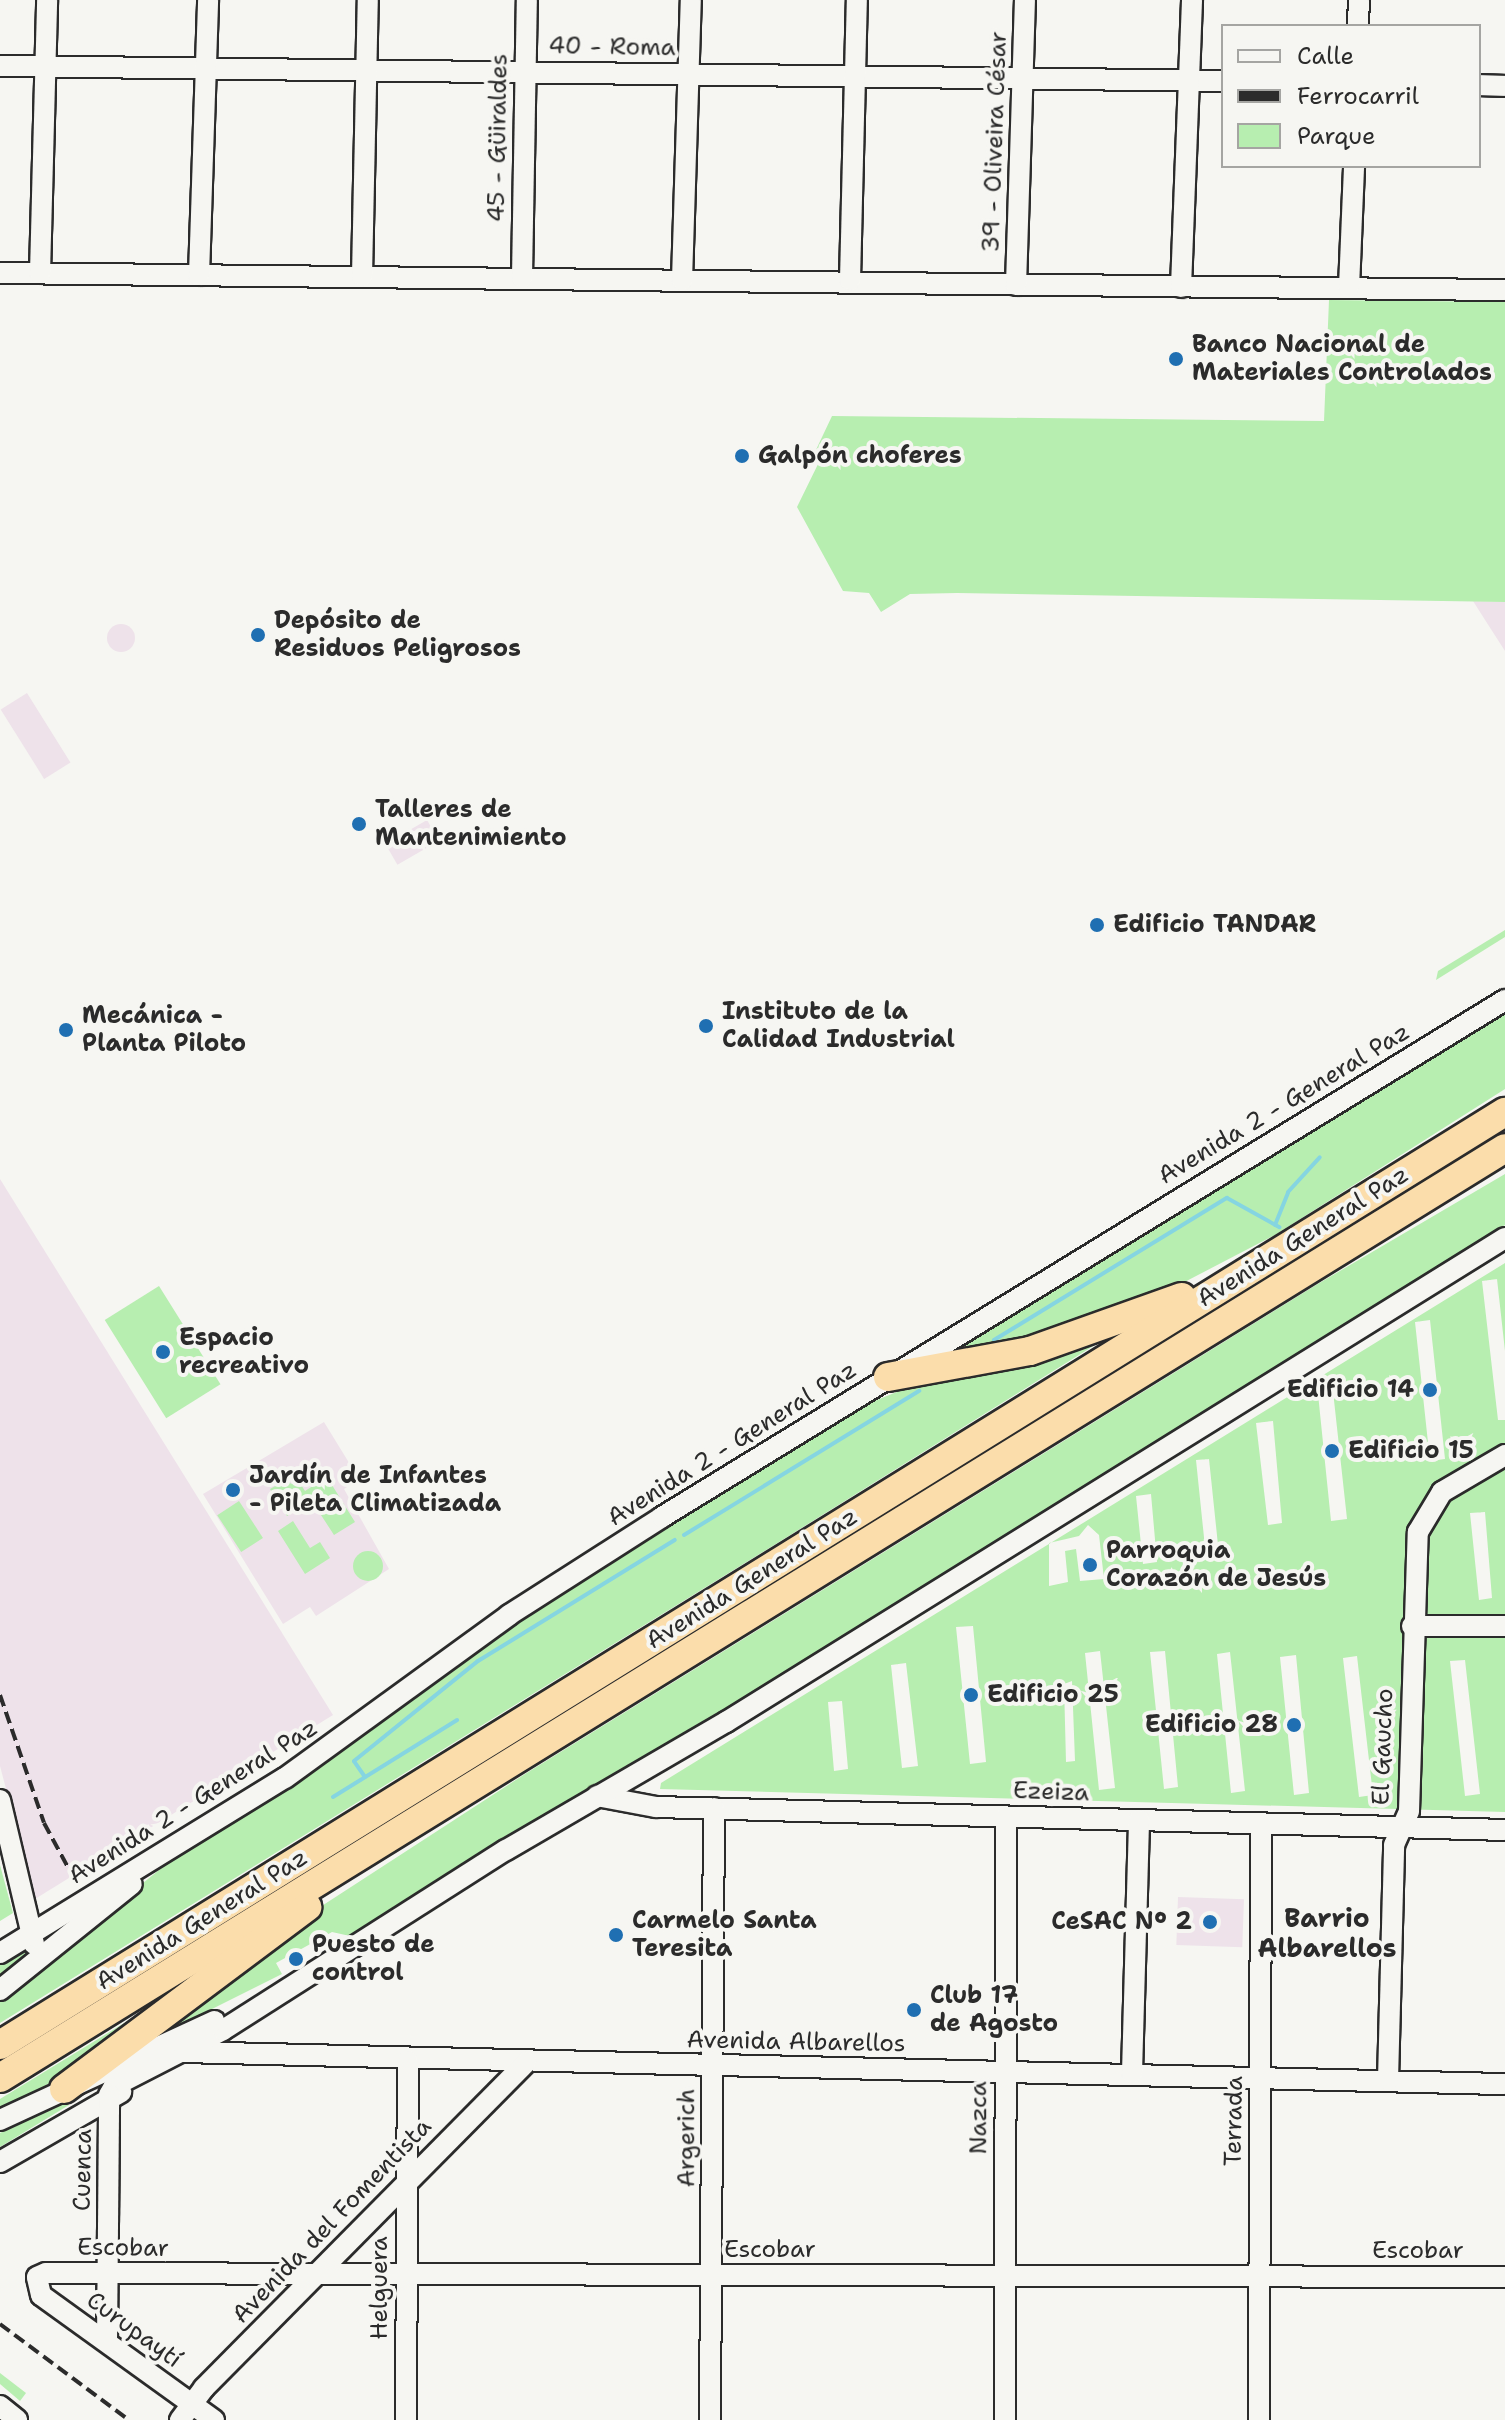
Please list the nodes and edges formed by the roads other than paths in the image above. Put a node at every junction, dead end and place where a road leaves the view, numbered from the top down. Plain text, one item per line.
1 (47, 0) edge
2 (208, 0) edge
3 (368, 0) edge
4 (527, 0) edge
5 (691, 0) edge
6 (857, 0) edge
7 (1025, 0) edge
8 (1192, 0) edge
9 (1359, 0) edge
10 (1358, 24) edge
11 (0, 66) edge
12 (45, 67) junction
13 (206, 68) junction
14 (367, 71) junction
15 (525, 71) junction
16 (688, 75) junction
17 (854, 78) junction
18 (1190, 80) junction
19 (1221, 81) edge
20 (1024, 82) junction
21 (1481, 85) edge
22 (1505, 86) edge
23 (1354, 168) edge
24 (0, 273) edge
25 (40, 273) junction
26 (199, 275) junction
27 (362, 276) junction
28 (522, 277) junction
29 (682, 280) junction
30 (850, 280) junction
31 (1016, 285) junction
32 (1181, 287) junction
33 (1349, 287) junction
34 (1505, 290) edge
35 (1505, 1000) edge
36 (1505, 1112) edge
37 (1505, 1148) edge
38 (1505, 1155) edge
39 (1467, 1172) junction
40 (1505, 1238) edge
41 (1246, 1272) junction
42 (888, 1377) junction
43 (1505, 1455) edge
44 (1412, 1626) junction
45 (1505, 1626) edge
46 (597, 1796) junction
47 (0, 1800) edge
48 (714, 1808) junction
49 (1006, 1817) junction
50 (1139, 1820) junction
51 (1261, 1824) junction
52 (1404, 1827) junction
53 (1505, 1830) edge
54 (389, 1837) junction
55 (168, 1853) junction
56 (19, 1872) junction
57 (59, 1915) junction
58 (32, 1933) junction
59 (0, 1953) edge
60 (29, 1968) junction
61 (0, 1990) edge
62 (268, 1997) junction
63 (0, 2045) edge
64 (182, 2052) junction
65 (408, 2061) junction
66 (526, 2063) junction
67 (713, 2067) junction
68 (1005, 2071) junction
69 (1132, 2073) junction
70 (1261, 2077) junction
71 (0, 2078) edge
72 (1388, 2080) junction
73 (1505, 2084) edge
74 (64, 2089) junction
75 (109, 2095) junction
76 (0, 2120) edge
77 (0, 2162) edge
78 (405, 2182) junction
79 (107, 2274) junction
80 (316, 2275) junction
81 (406, 2275) junction
82 (712, 2275) junction
83 (1004, 2276) junction
84 (1258, 2276) junction
85 (37, 2277) joint
86 (1505, 2277) edge
87 (107, 2341) junction
88 (0, 2406) edge
89 (186, 2412) edge
90 (17, 2420) edge
91 (214, 2420) edge
92 (406, 2420) edge
93 (710, 2420) edge
94 (1005, 2420) edge
95 (1259, 2420) edge

1 - 12 street
2 - 13 street
3 - 14 street
4 - 15 street, 45 - Güiraldes
5 - 16 street
6 - 17 street
7 - 20 street, 39 - Oliveira César
8 - 18 street
9 - 10 street
11 - 12 street, 40 - Roma
12 - 13 street, 40 - Roma
12 - 25 street
13 - 14 street, 40 - Roma
13 - 26 street
14 - 15 street, 40 - Roma
14 - 27 street
15 - 16 street, 40 - Roma
15 - 28 street, 45 - Güiraldes
16 - 17 street, 40 - Roma
16 - 29 street
17 - 20 street, 40 - Roma
17 - 30 street
18 - 19 street, 40 - Roma
18 - 20 street, 40 - Roma
18 - 32 street
20 - 31 street, 39 - Oliveira César
21 - 22 street
23 - 33 street
24 - 25 street
25 - 26 street
26 - 27 street
27 - 28 street
28 - 29 street
29 - 30 street
30 - 31 street
31 - 32 street
32 - 33 street
33 - 34 street
35 - 42 street, Avenida 2 - General Paz
36 - 41 highway, Avenida General Paz
37 - 39 highway, Avenida General Paz
38 - 39 highway
39 - 54 highway, Avenida General Paz
40 - 46 street
41 - 42 highway
41 - 63 highway, Avenida General Paz
42 - 55 street, Avenida 2 - General Paz
43 - 44 street, El Gaucho
44 - 45 street
44 - 52 street, El Gaucho
46 - 48 street, Ezeiza
46 - 62 street
47 - 56 street
48 - 49 street, Ezeiza
48 - 67 street, Argerich
49 - 50 street, Ezeiza
49 - 68 street, Nazca
50 - 51 street, Ezeiza
50 - 69 street
51 - 52 street, Ezeiza
51 - 70 street, Terrada
52 - 53 street, Ezeiza
52 - 72 street, El Gaucho
54 - 71 highway, Avenida General Paz
54 - 74 highway
55 - 57 street, Avenida 2 - General Paz
55 - 60 street
56 - 57 street
56 - 58 street
57 - 58 street, Avenida 2 - General Paz
58 - 59 street, Avenida 2 - General Paz
58 - 60 street
60 - 61 street
62 - 64 street
62 - 74 street
64 - 65 street, Avenida Albarellos
64 - 75 street
65 - 66 street, Avenida Albarellos
65 - 78 street, Helguera
66 - 67 street, Avenida Albarellos
66 - 78 street, Avenida del Fomentista
67 - 68 street, Avenida Albarellos
67 - 82 street, Argerich
68 - 69 street, Avenida Albarellos
68 - 83 street, Nazca
69 - 70 street, Avenida Albarellos
70 - 72 street, Avenida Albarellos
70 - 84 street, Terrada
72 - 73 street, Avenida Albarellos
74 - 76 street
75 - 77 street
75 - 79 street, Cuenca
78 - 80 street, Avenida del Fomentista
78 - 81 street, Helguera
79 - 80 street, Escobar
79 - 85 street, Escobar
79 - 87 street, Cuenca
80 - 81 street, Escobar
80 - 89 street, Avenida del Fomentista
81 - 82 street, Escobar
81 - 92 street, Helguera
82 - 83 street, Escobar
82 - 93 street, Argerich
83 - 84 street, Escobar
83 - 94 street, Nazca
84 - 86 street, Escobar
84 - 95 street, Terrada
85 - 87 street, Curupaytí
87 - 89 street, Curupaytí
88 - 90 street
89 - 91 street, Curupaytí

